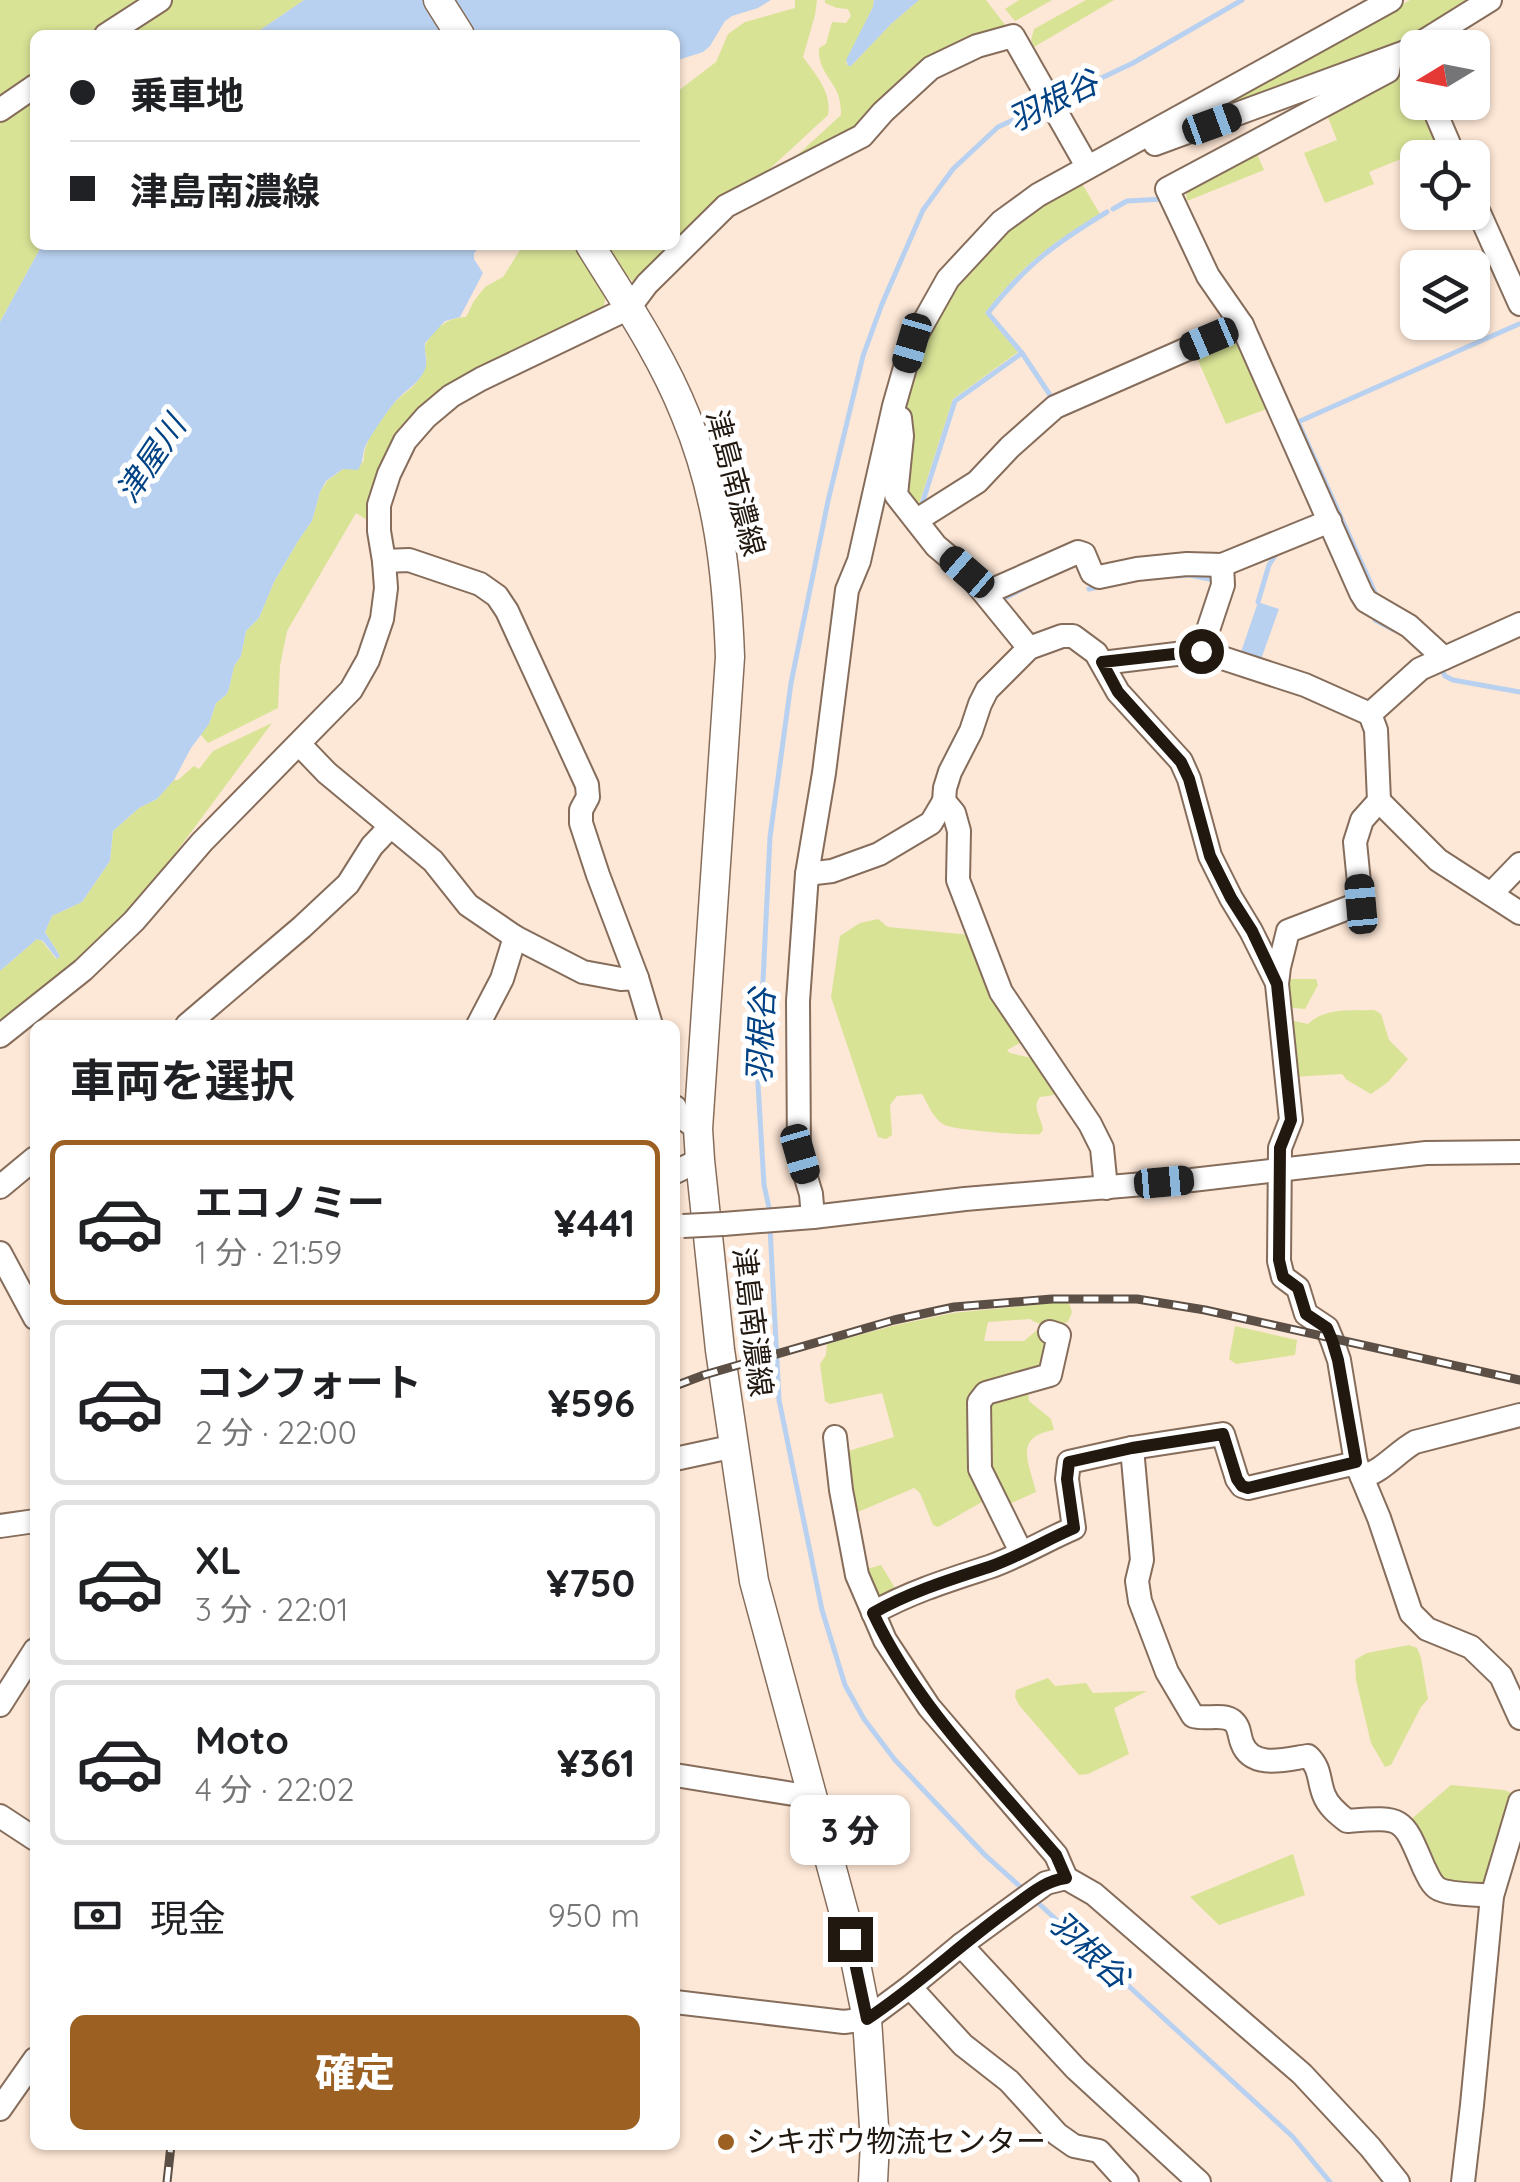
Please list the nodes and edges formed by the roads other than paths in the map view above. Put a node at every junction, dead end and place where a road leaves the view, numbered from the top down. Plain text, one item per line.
1 (160, 0) edge
2 (438, 0) edge
3 (1391, 0) edge
4 (1490, 0) edge
5 (114, 30) edge
6 (457, 30) edge
7 (1448, 30) edge
8 (1400, 63) edge
9 (1400, 64) edge
10 (30, 89) edge
11 (0, 110) edge
12 (1129, 146) junction
13 (1083, 159) junction
14 (1487, 230) edge
15 (595, 252) edge
16 (1520, 304) edge
17 (629, 308) junction
18 (1242, 325) junction
19 (894, 406) junction
20 (917, 520) junction
21 (1330, 521) junction
22 (384, 561) junction
23 (1222, 565) junction
24 (987, 595) junction
25 (1520, 624) edge
26 (1029, 648) junction
27 (1201, 651) junction
28 (1444, 658) junction
29 (1102, 662) junction
30 (1370, 714) junction
31 (299, 744) junction
32 (944, 800) junction
33 (1380, 801) junction
34 (390, 826) junction
35 (1520, 864) edge
36 (807, 874) junction
37 (1491, 894) junction
38 (1520, 913) edge
39 (515, 936) junction
40 (637, 978) junction
41 (1277, 984) junction
42 (193, 1020) edge
43 (481, 1020) edge
44 (650, 1020) edge
45 (0, 1036) edge
46 (680, 1116) edge
47 (698, 1129) junction
48 (1520, 1152) edge
49 (30, 1162) edge
50 (688, 1166) edge
51 (1279, 1170) junction
52 (0, 1187) edge
53 (1106, 1188) junction
54 (806, 1218) junction
55 (680, 1227) edge
56 (0, 1253) edge
57 (30, 1309) edge
58 (1050, 1332) dead end
59 (1520, 1415) edge
60 (835, 1437) dead end
61 (735, 1446) junction
62 (1132, 1448) junction
63 (680, 1458) edge
64 (1359, 1470) junction
65 (30, 1523) edge
66 (0, 1526) edge
67 (1021, 1552) junction
68 (873, 1613) junction
69 (30, 1658) edge
70 (0, 1705) edge
71 (1520, 1718) edge
72 (680, 1776) edge
73 (812, 1796) junction
74 (1520, 1802) edge
75 (0, 1816) edge
76 (30, 1835) edge
77 (1056, 1880) junction
78 (1492, 1896) junction
79 (961, 1945) junction
80 (910, 1988) junction
81 (680, 2003) edge
82 (867, 2019) junction
83 (30, 2066) edge
84 (0, 2109) edge
85 (873, 2182) edge
86 (1127, 2182) edge
87 (1199, 2182) edge
88 (1398, 2182) edge
89 (1462, 2182) edge

1 - 5 street
2 - 6 main road
3 - 12 street
4 - 7 street
8 - 12 street
9 - 18 street
10 - 11 street
12 - 13 street
13 - 17 street
13 - 19 street
14 - 16 street
15 - 17 main road, 津島南濃線
17 - 22 street
17 - 47 main road, 津島南濃線
18 - 20 street
18 - 21 street
19 - 20 street
19 - 36 street
20 - 24 street
21 - 23 street
21 - 28 street
22 - 31 street
22 - 40 street
23 - 24 street
23 - 27 street
24 - 26 street
25 - 28 street
26 - 29 street
26 - 32 street
27 - 29 street
27 - 30 street
28 - 30 street
29 - 41 street
30 - 33 street
31 - 34 street
31 - 45 street
32 - 36 street
32 - 53 street
33 - 37 street
33 - 41 street
34 - 39 street
34 - 42 street
35 - 37 street
36 - 54 street
37 - 38 street
39 - 40 street
39 - 43 street
40 - 44 street
41 - 51 street
46 - 47 street
47 - 50 main road, 津島南濃線
48 - 51 street
49 - 52 street
50 - 61 main road, 津島南濃線
51 - 53 street
51 - 64 street
53 - 54 street
54 - 55 street, bridge
56 - 57 street
58 - 67 street
59 - 64 street
60 - 68 street
61 - 63 street
61 - 73 main road, 津島南濃線
62 - 64 street
62 - 67 street
62 - 78 street
64 - 71 street
65 - 66 street
67 - 68 street
68 - 77 street
69 - 70 street
72 - 73 street
73 - 82 main road, 津島南濃線
74 - 78 street
75 - 76 street
77 - 79 street
77 - 88 street
78 - 89 street
79 - 80 street
79 - 87 street
80 - 82 street
80 - 86 street
81 - 82 street
82 - 85 main road, 津島南濃線
83 - 84 street

